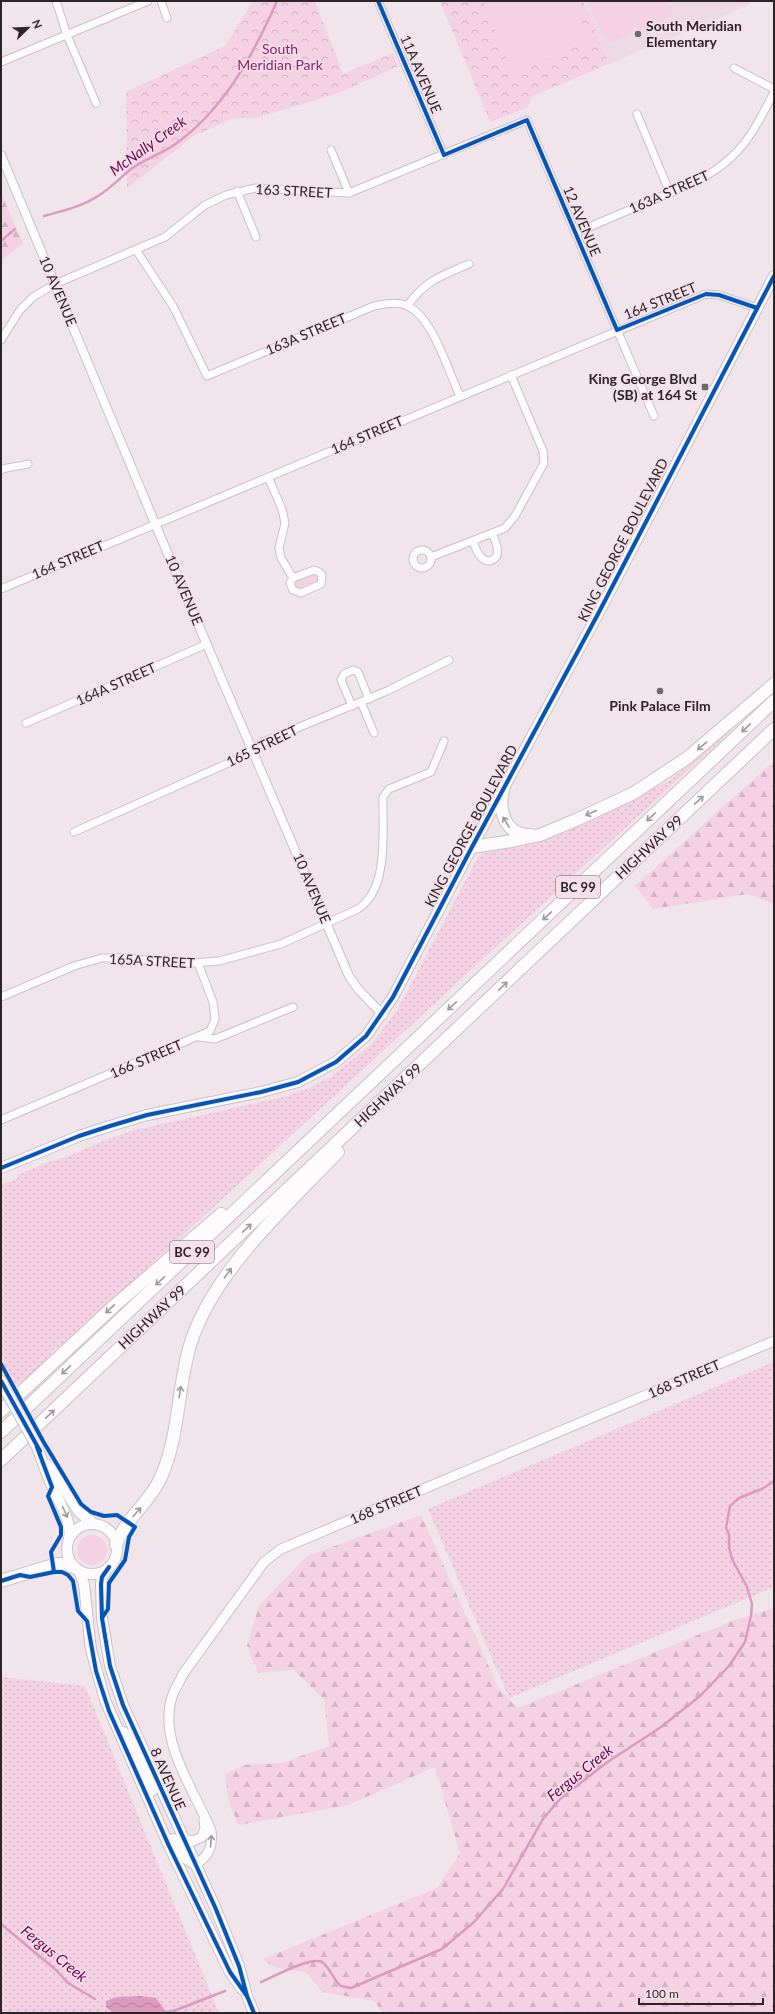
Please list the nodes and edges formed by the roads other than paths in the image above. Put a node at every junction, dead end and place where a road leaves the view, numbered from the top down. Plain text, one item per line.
1 (56, 1) edge
2 (148, 1) edge
3 (161, 1) edge
4 (378, 1) edge
5 (167, 18) dead end
6 (68, 35) junction
7 (1, 62) edge
8 (734, 68) dead end
9 (774, 91) edge
10 (96, 103) dead end
11 (637, 114) dead end
12 (527, 120) joint
13 (331, 150) dead end
14 (1, 155) edge
15 (444, 155) junction
16 (236, 191) junction
17 (349, 193) junction
18 (670, 193) junction
19 (576, 233) junction
20 (256, 236) dead end
21 (136, 250) junction
22 (469, 264) dead end
23 (774, 276) edge
24 (56, 284) junction
25 (407, 306) junction
26 (756, 308) junction
27 (617, 330) junction
28 (1, 340) edge
29 (510, 375) junction
30 (460, 396) junction
31 (654, 416) dead end
32 (28, 464) dead end
33 (1, 469) edge
34 (268, 477) junction
35 (155, 523) junction
36 (492, 533) junction
37 (473, 541) junction
38 (431, 557) dead end
39 (293, 578) dead end
40 (1, 589) edge
41 (207, 644) junction
42 (449, 660) dead end
43 (774, 684) edge
44 (369, 699) junction
45 (774, 701) edge
46 (361, 702) junction
47 (352, 706) junction
48 (26, 724) dead end
49 (774, 729) edge
50 (374, 733) dead end
51 (444, 741) dead end
52 (252, 750) junction
53 (504, 786) junction
54 (554, 830) junction
55 (74, 832) dead end
56 (472, 847) junction
57 (327, 924) junction
58 (198, 963) junction
59 (1, 997) edge
60 (293, 1007) dead end
61 (383, 1015) junction
62 (199, 1037) junction
63 (444, 1042) junction
64 (382, 1072) junction
65 (1, 1120) edge
66 (1, 1168) edge
67 (774, 1341) edge
68 (1, 1381) edge
69 (1, 1412) edge
70 (1, 1432) edge
71 (37, 1447) junction
72 (1, 1460) edge
73 (94, 1524) junction
74 (69, 1539) junction
75 (116, 1545) junction
76 (109, 1567) junction
77 (77, 1569) junction
78 (1, 1581) edge
79 (115, 1724) junction
80 (204, 1812) junction
81 (183, 1839) junction
82 (195, 1864) junction
83 (247, 1996) junction
84 (254, 2013) edge

1 - 6 street
2 - 6 street
3 - 5 street
4 - 15 street, 11A AVENUE
6 - 7 street
6 - 10 street
8 - 9 street
9 - 18 street, 163A STREET
11 - 18 street
12 - 15 street, 163 STREET
12 - 19 street, 12 AVENUE
13 - 17 street
14 - 24 street, 10 AVENUE
15 - 17 street, 163 STREET
16 - 17 street, 163 STREET
16 - 20 street
16 - 21 street, 163 STREET
18 - 19 street, 163A STREET
19 - 27 street, 12 AVENUE
21 - 24 street, 163 STREET
21 - 25 street, 163A STREET
22 - 25 street
23 - 26 main road, KING GEORGE BOULEVARD
24 - 28 street, 163 STREET
24 - 35 street, 10 AVENUE
25 - 30 street
26 - 27 street, 164 STREET
26 - 53 main road, KING GEORGE BOULEVARD
27 - 29 street, 164 STREET
27 - 31 street, 12 AVENUE
29 - 30 street, 164 STREET
29 - 36 street
30 - 34 street, 164 STREET
32 - 33 street
34 - 35 street, 164 STREET
34 - 39 street
35 - 40 street, 164 STREET
35 - 41 street, 10 AVENUE
36 - 37 street
36 - 37 street
37 - 38 street
41 - 48 street, 164A STREET
41 - 52 street, 10 AVENUE
42 - 44 street, 165 STREET
43 -> 54 highway
44 - 46 street, 165 STREET
44 - 47 street
45 -> 64 highway, HIGHWAY 99 / BC 99
46 - 47 street, 165 STREET
46 - 50 street
47 - 52 street, 165 STREET
63 -> 49 highway, HIGHWAY 99 / BC 99
51 - 57 street, 165A STREET
52 - 55 street, 165 STREET
52 - 57 street, 10 AVENUE
54 -> 53 highway
53 - 56 main road, KING GEORGE BOULEVARD
54 - 56 highway
56 - 61 main road, KING GEORGE BOULEVARD
57 - 58 street, 165A STREET
57 - 61 street, 10 AVENUE
58 - 59 street, 165A STREET
58 - 62 street
60 - 62 street, 166 STREET
61 - 66 main road, KING GEORGE BOULEVARD
62 - 65 street, 166 STREET
72 -> 63 highway, HIGHWAY 99 / BC 99
75 -> 63 highway
64 -> 69 highway
64 -> 70 highway, HIGHWAY 99 / BC 99
67 - 80 main road, 168 STREET
68 - 71 main road, bridge
71 - 73 main road
71 -> 74 main road
73 - 74 main road
73 - 75 main road
74 - 77 main road
75 - 76 main road
76 - 77 main road
76 - 81 main road, 8 AVENUE
77 - 78 highway
77 - 79 main road, 8 AVENUE
79 - 82 main road
79 - 83 main road, 8 AVENUE
80 - 81 main road, 168 STREET
82 -> 80 main road, 168 STREET
81 - 82 main road, 8 AVENUE
82 - 83 main road, 8 AVENUE
83 - 84 main road, 8 AVENUE

